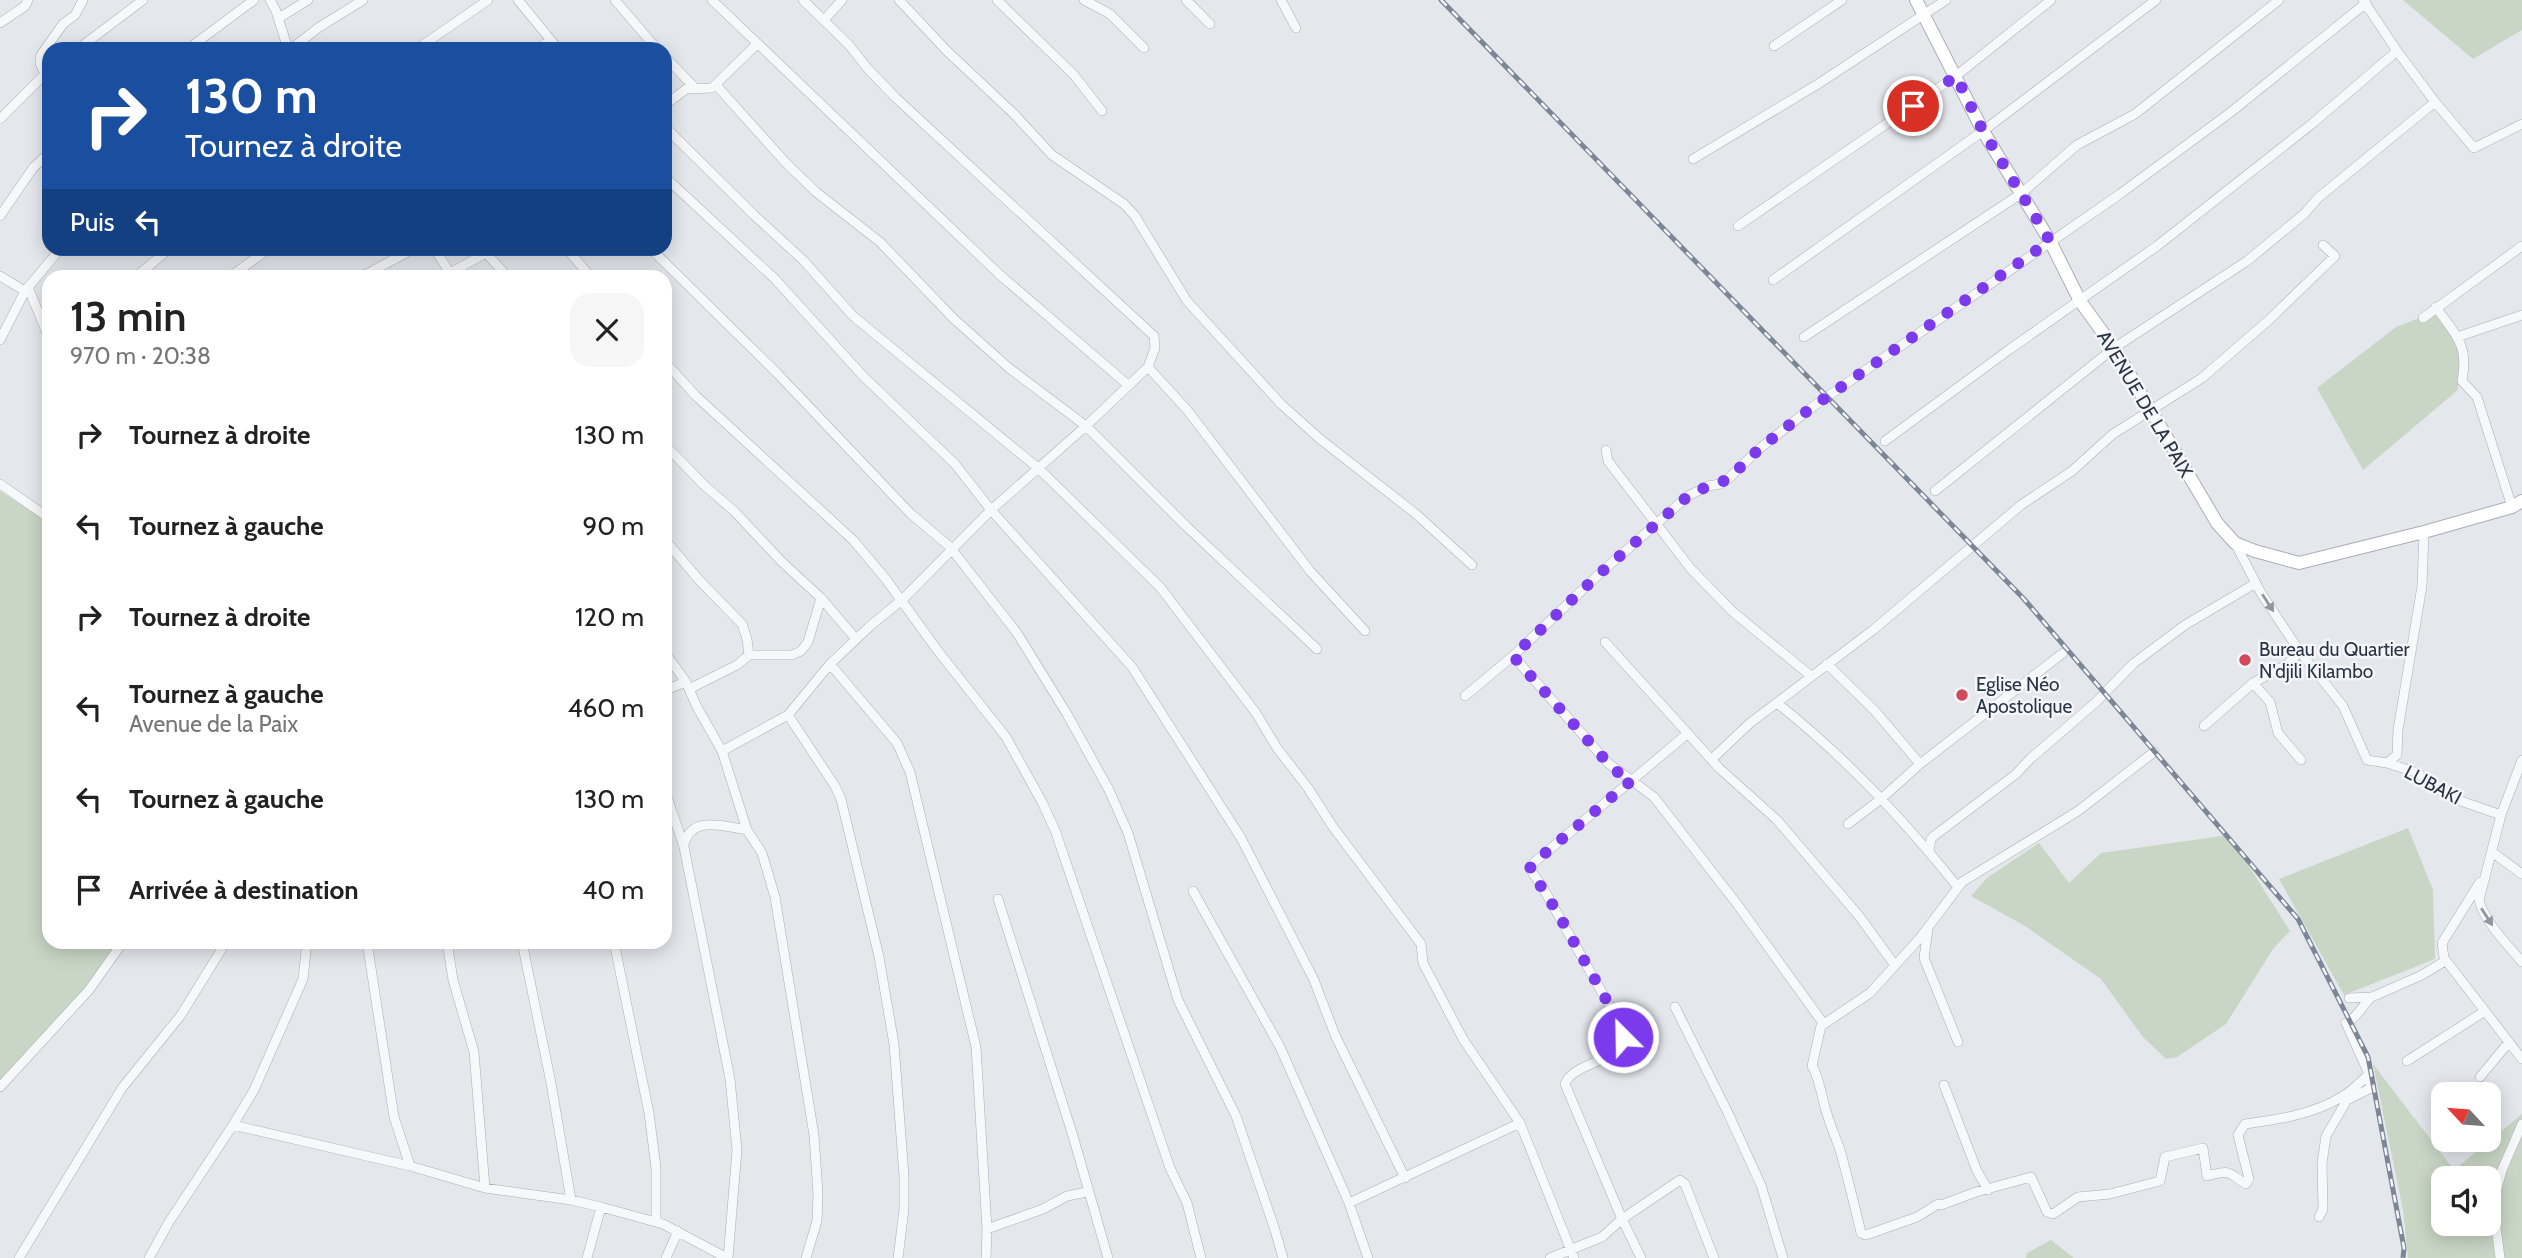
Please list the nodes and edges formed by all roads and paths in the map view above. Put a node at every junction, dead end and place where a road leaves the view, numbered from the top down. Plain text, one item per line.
1 (28, 0) edge
2 (83, 0) edge
3 (144, 0) edge
4 (254, 0) edge
5 (270, 0) edge
6 (308, 0) edge
7 (363, 0) edge
8 (488, 0) edge
9 (518, 0) edge
10 (615, 0) edge
11 (712, 0) edge
12 (803, 0) edge
13 (842, 0) edge
14 (899, 0) edge
15 (997, 0) edge
16 (1084, 0) edge
17 (1186, 0) edge
18 (1281, 0) edge
19 (1842, 0) edge
20 (1916, 0) edge
21 (1946, 0) edge
22 (2051, 0) edge
23 (2156, 0) edge
24 (2278, 0) edge
25 (2364, 2) edge
26 (1925, 15) junction
27 (279, 18) junction
28 (824, 20) junction
29 (0, 23) edge
30 (1210, 24) dead end
31 (1296, 28) dead end
32 (550, 40) joint
33 (50, 42) edge
34 (87, 42) edge
35 (197, 42) edge
36 (287, 42) edge
37 (299, 42) edge
38 (427, 42) edge
39 (547, 42) edge
40 (651, 42) edge
41 (757, 44) junction
42 (1774, 46) dead end
43 (1144, 48) dead end
44 (2397, 51) junction
45 (672, 64) edge
46 (1956, 76) junction
47 (42, 77) edge
48 (716, 85) junction
49 (695, 88) junction
50 (672, 98) edge
51 (2435, 102) junction
52 (1102, 111) dead end
53 (0, 119) edge
54 (2522, 124) edge
55 (1983, 131) junction
56 (672, 134) edge
57 (1693, 159) dead end
58 (42, 160) edge
59 (672, 183) edge
60 (2022, 193) junction
61 (0, 216) edge
62 (1738, 226) dead end
63 (2050, 241) junction
64 (2323, 245) dead end
65 (2522, 246) edge
66 (54, 256) edge
67 (160, 256) edge
68 (259, 256) edge
69 (400, 256) edge
70 (482, 256) edge
71 (573, 256) edge
72 (658, 256) edge
73 (43, 270) edge
74 (143, 270) edge
75 (239, 270) edge
76 (374, 270) edge
77 (459, 270) edge
78 (585, 270) edge
79 (42, 271) edge
80 (0, 276) edge
81 (1773, 280) dead end
82 (27, 289) junction
83 (2080, 301) junction
84 (2436, 307) junction
85 (2522, 314) edge
86 (2423, 318) dead end
87 (42, 322) edge
88 (1804, 337) dead end
89 (2457, 337) junction
90 (0, 341) edge
91 (2114, 348) junction
92 (1148, 367) junction
93 (672, 370) edge
94 (1128, 385) junction
95 (2150, 410) junction
96 (1086, 426) junction
97 (1885, 441) dead end
98 (1606, 450) dead end
99 (672, 451) edge
100 (1038, 468) junction
101 (0, 484) edge
102 (1935, 491) dead end
103 (2517, 504) edge
104 (991, 510) junction
105 (42, 513) edge
106 (1657, 525) junction
107 (2424, 532) junction
108 (2235, 543) junction
109 (672, 548) edge
110 (952, 550) junction
111 (1472, 565) dead end
112 (2256, 583) junction
113 (821, 598) junction
114 (902, 599) junction
115 (1365, 631) dead end
116 (856, 639) junction
117 (1605, 642) dead end
118 (1317, 649) dead end
119 (2300, 652) junction
120 (2063, 653) dead end
121 (749, 655) junction
122 (1513, 656) junction
123 (672, 663) edge
124 (830, 664) junction
125 (1827, 664) junction
126 (1811, 676) junction
127 (2253, 683) junction
128 (687, 685) junction
129 (672, 688) edge
130 (1465, 696) dead end
131 (1777, 703) junction
132 (788, 715) junction
133 (2204, 726) dead end
134 (1687, 734) junction
135 (722, 751) junction
136 (2154, 752) dead end
137 (1712, 759) junction
138 (2301, 760) dead end
139 (2522, 760) edge
140 (2387, 763) junction
141 (1920, 764) junction
142 (1632, 780) junction
143 (1881, 799) junction
144 (672, 812) edge
145 (2501, 815) junction
146 (1848, 824) dead end
147 (747, 830) junction
148 (684, 847) junction
149 (1929, 851) junction
150 (2492, 852) junction
151 (2522, 874) edge
152 (2483, 877) junction
153 (1957, 886) junction
154 (1193, 891) dead end
155 (998, 899) dead end
156 (1929, 928) junction
157 (118, 949) edge
158 (222, 949) edge
159 (306, 949) edge
160 (368, 949) edge
161 (448, 949) edge
162 (523, 949) edge
163 (615, 949) edge
164 (2445, 961) junction
165 (2522, 962) edge
166 (1894, 964) junction
167 (2371, 997) junction
168 (2349, 998) dead end
169 (1675, 1007) dead end
170 (2485, 1012) junction
171 (1823, 1023) junction
172 (1958, 1042) dead end
173 (2509, 1042) junction
174 (2522, 1059) edge
175 (2407, 1061) dead end
176 (2369, 1074) junction
177 (2480, 1077) dead end
178 (1944, 1085) dead end
179 (0, 1087) edge
180 (1520, 1123) junction
181 (2522, 1124) edge
182 (233, 1125) junction
183 (410, 1166) junction
184 (1405, 1178) junction
185 (485, 1188) junction
186 (1988, 1190) junction
187 (1087, 1192) junction
188 (571, 1200) junction
189 (1349, 1203) junction
190 (601, 1207) junction
191 (2319, 1217) dead end
192 (1622, 1219) junction
193 (656, 1223) junction
194 (987, 1229) junction
195 (678, 1231) junction
196 (1572, 1254) edge
197 (19, 1258) edge
198 (149, 1258) edge
199 (587, 1258) edge
200 (666, 1258) edge
201 (727, 1258) edge
202 (806, 1258) edge
203 (898, 1258) edge
204 (986, 1258) edge
205 (1108, 1258) edge
206 (1201, 1258) edge
207 (1283, 1258) edge
208 (1368, 1258) edge
209 (1550, 1258) edge
210 (1641, 1258) edge
211 (1714, 1258) edge
212 (1783, 1258) edge
213 (2500, 1258) edge

1 - 29 street
2 - 33 street
3 - 34 street
4 - 35 street
5 - 27 street
6 - 27 street
7 - 37 street
8 - 38 street
9 - 32 street
10 - 40 street
11 - 41 street
12 - 28 street
13 - 28 street
14 - 111 street
15 - 52 street
16 - 43 street
17 - 30 street
18 - 31 street
19 - 42 street
20 - 26 street, AVENUE DE LA PAIX
21 - 26 street
22 - 46 street
23 - 55 street
24 - 60 street
25 - 44 street
25 - 63 street
26 - 46 street, AVENUE DE LA PAIX
26 - 57 street
27 - 36 street
28 - 92 street
32 - 39 street
41 - 48 street
41 - 94 street
44 - 51 street
44 - 83 street
45 - 49 street
46 - 55 street, AVENUE DE LA PAIX
46 - 62 street
47 - 53 street
48 - 49 street
48 - 96 street
49 - 50 street
51 - 54 street
51 - 91 street
55 - 60 street, AVENUE DE LA PAIX
55 - 81 street
56 - 100 street
58 - 61 street
59 - 104 street
60 - 63 street, AVENUE DE LA PAIX
60 - 88 street
63 - 83 street, AVENUE DE LA PAIX
63 - 106 street
64 - 95 street
65 - 84 street
66 - 73 street
67 - 74 street
68 - 75 street
69 - 76 street
70 - 77 street
71 - 78 street
72 - 110 street
79 - 82 street
80 - 82 street
82 - 87 street
82 - 90 street
83 - 91 street, AVENUE DE LA PAIX
83 - 97 street
84 - 86 street
84 - 89 street
85 - 89 street
89 - 103 street
91 - 95 street, AVENUE DE LA PAIX
91 - 102 street
92 - 94 street
92 - 115 street
93 - 114 street
94 - 96 street
95 - 108 street, AVENUE DE LA PAIX
95 - 125 street
96 - 100 street
96 - 118 street
98 - 106 street
99 - 113 street
100 - 104 street
100 - 180 street
101 - 105 street
103 - 107 street
104 - 110 street
104 - 184 street
106 - 122 street
106 - 126 street
107 - 108 street
107 - 140 street
108 - 112 street, LUBAKI
109 - 121 street
110 - 114 street
110 - 207 street
112 -> 119 street, LUBAKI
112 - 149 street
113 - 116 street
113 - 121 street
114 - 116 street
114 - 206 street
116 - 124 street
117 - 134 street
119 - 127 street
119 - 140 street, LUBAKI
120 - 141 street
121 - 128 street
122 - 130 street
122 - 142 street
123 - 128 street
124 - 132 street
124 - 194 street
125 - 126 street
125 - 141 street
126 - 131 street
127 - 133 street
127 - 138 street
128 - 129 street
128 - 135 street
131 - 137 street
131 - 143 street
132 - 135 street
132 - 203 street
134 - 137 street
134 - 142 street
135 - 147 street
136 - 153 street
137 - 166 street
139 - 145 street
140 - 145 street, LUBAKI
141 - 143 street
142 - 171 street
142 - 192 street
143 - 146 street
143 - 149 street
144 - 148 street
145 - 150 street
147 - 148 street
147 - 202 street
148 - 201 street
149 - 153 street
150 - 151 street
150 - 152 street
152 - 164 street
152 -> 165 street
153 - 156 street
154 - 189 street
155 - 187 street
156 - 166 street
156 - 172 street
157 - 179 street
158 - 197 street
159 - 182 street
160 - 183 street
161 - 185 street
162 - 188 street
163 - 193 street
164 - 167 street
164 - 170 street
166 - 171 street
167 - 168 street
167 - 176 street
169 - 212 street
170 - 173 street
170 - 175 street
171 - 186 street
173 - 174 street
173 - 177 street
176 - 186 street
176 - 191 street
178 - 186 street
180 - 184 street
180 - 196 street
181 - 213 street
182 - 183 street
182 - 198 street
183 - 185 street
184 - 189 street
185 - 188 street
187 - 194 street
187 - 205 street
188 - 190 street
189 - 208 street
190 - 193 street
190 - 199 street
192 - 196 street
192 - 210 street
192 - 211 street
193 - 195 street
194 - 204 street
195 - 200 street
195 - 201 street
196 - 209 street

